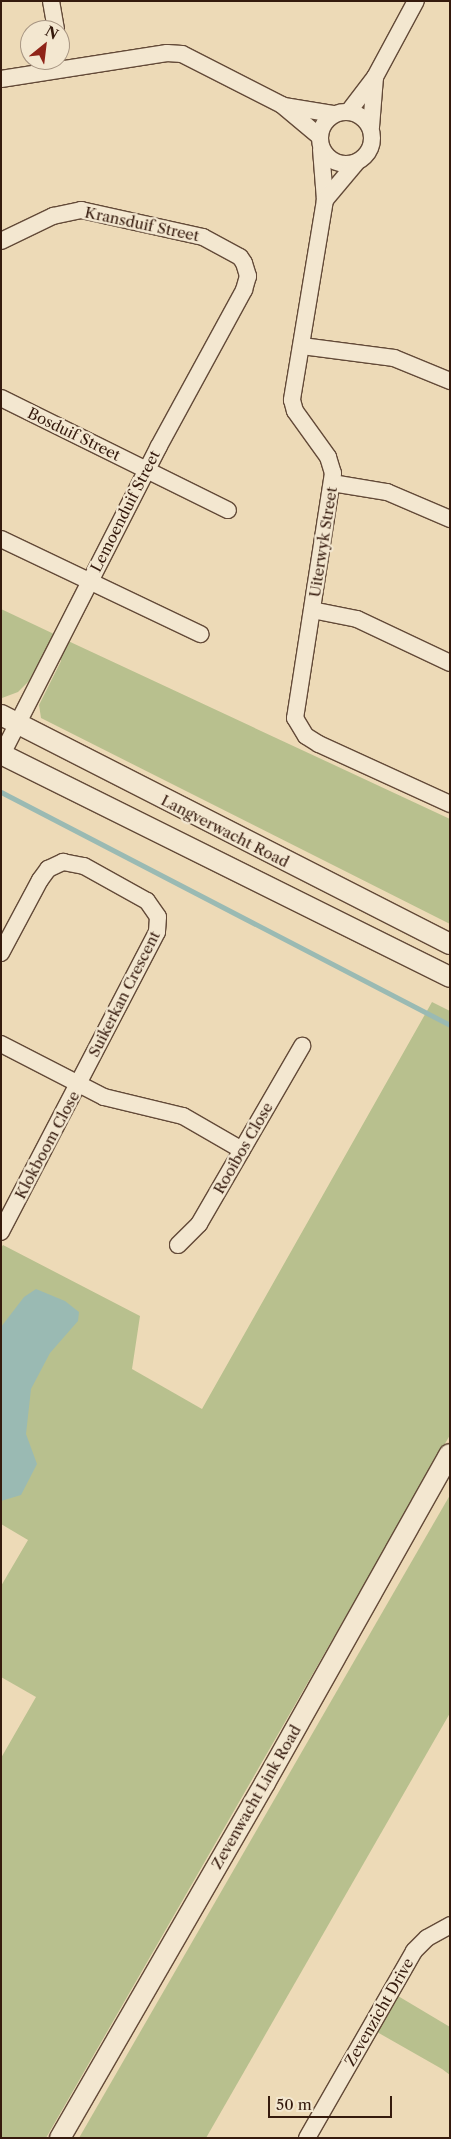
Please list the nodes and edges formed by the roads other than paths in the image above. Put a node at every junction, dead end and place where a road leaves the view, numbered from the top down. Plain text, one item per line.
1 (51, 1) edge
2 (416, 1) edge
3 (54, 20) edge
4 (70, 62) edge
5 (35, 70) edge
6 (375, 77) junction
7 (1, 79) edge
8 (282, 105) junction
9 (342, 113) junction
10 (371, 127) junction
11 (320, 142) junction
12 (356, 163) junction
13 (325, 200) junction
14 (1, 241) edge
15 (247, 269) joint
16 (302, 346) junction
17 (450, 381) edge
18 (1, 398) edge
19 (148, 471) junction
20 (332, 483) junction
21 (228, 510) dead end
22 (450, 519) edge
23 (1, 539) edge
24 (89, 581) junction
25 (312, 610) junction
26 (200, 634) dead end
27 (450, 663) edge
28 (9, 719) edge
29 (1, 754) edge
30 (450, 804) edge
31 (450, 944) edge
32 (1, 953) edge
33 (450, 976) edge
34 (1, 1044) edge
35 (302, 1046) dead end
36 (78, 1084) junction
37 (242, 1150) junction
38 (1, 1232) edge
39 (178, 1246) dead end
40 (450, 1454) edge
41 (450, 1925) edge
42 (60, 2138) edge
43 (307, 2138) edge

1 - 3 street
2 - 6 street
4 - 8 street
5 - 7 street
6 - 9 street
6 - 10 street
8 - 9 street
8 - 11 street
9 - 10 street
9 - 11 street
10 - 12 street
11 - 12 street
11 - 13 street, Uiterwyk Street
12 - 13 street
13 - 16 street, Uiterwyk Street
14 - 15 street, Kransduif Street
15 - 19 street, Lemoenduif Street
16 - 17 street
16 - 20 street, Uiterwyk Street
18 - 19 street, Bosduif Street
19 - 21 street, Bosduif Street
19 - 24 street, Lemoenduif Street
20 - 22 street
20 - 25 street, Uiterwyk Street
23 - 24 street
24 - 26 street
24 - 28 street, Lemoenduif Street
25 - 27 street
25 - 30 street, Uiterwyk Street
28 - 29 street, Lemoenduif Street
28 - 31 street, Langverwacht Road
29 - 33 street, Langverwacht Road
32 - 36 street, Suikerkan Crescent
34 - 36 street
35 - 37 street, Rooibos Close
36 - 37 street
36 - 38 street, Klokboom Close
37 - 39 street, Rooibos Close
40 - 42 street, Zevenwacht Link Road
41 - 43 street, Zevenzicht Drive

